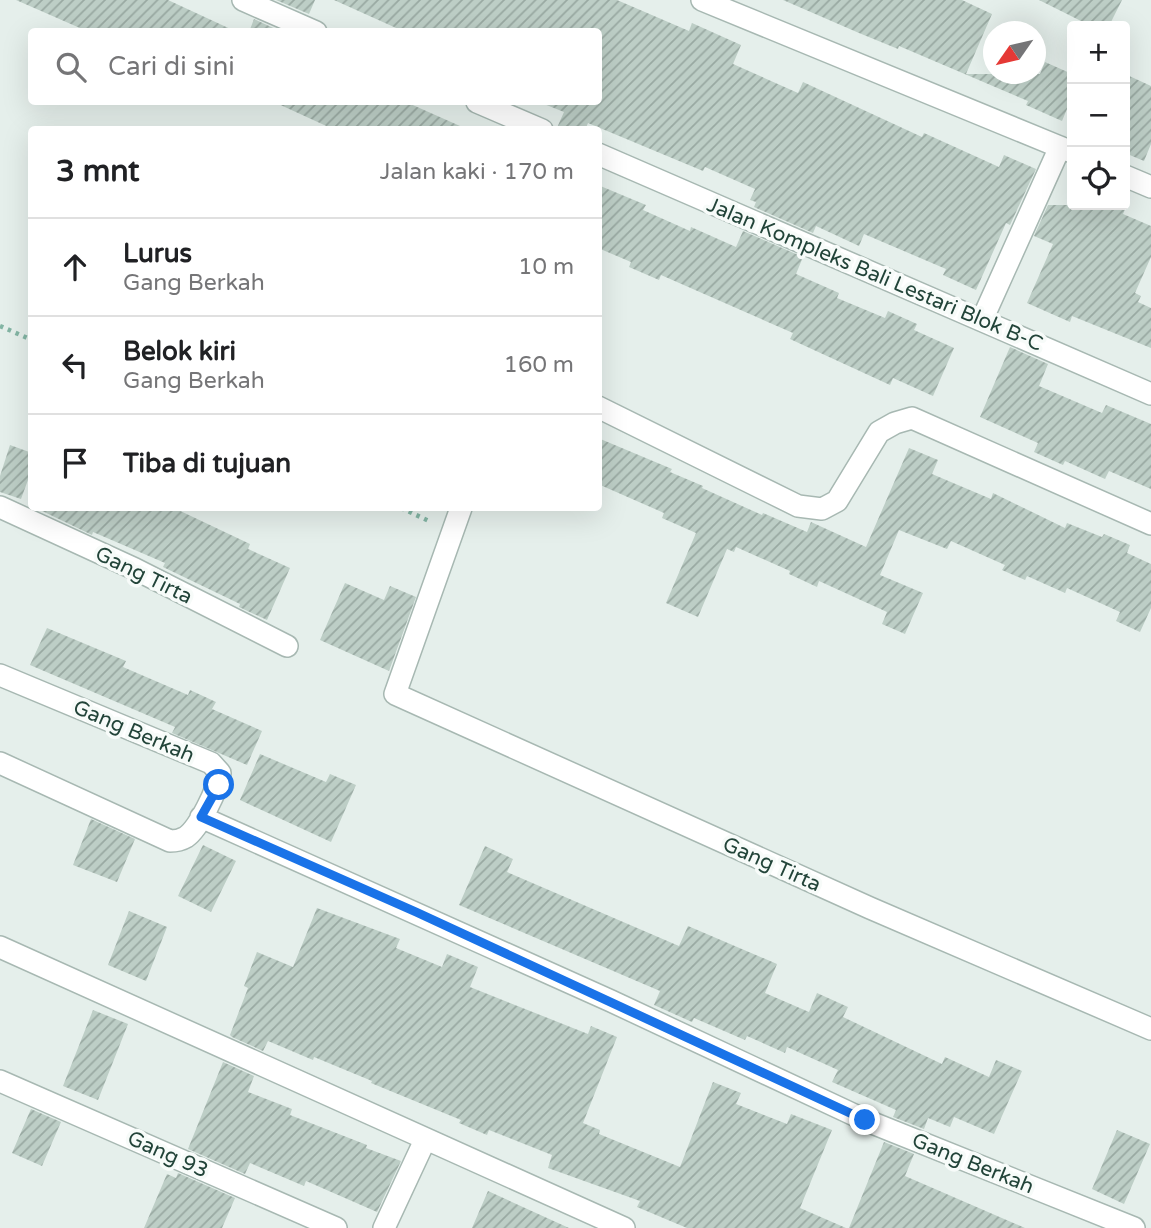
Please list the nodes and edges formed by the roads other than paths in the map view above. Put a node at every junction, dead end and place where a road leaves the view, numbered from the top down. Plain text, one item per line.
1 (245, 0) edge
2 (702, 0) edge
3 (307, 28) edge
4 (484, 105) edge
5 (533, 126) edge
6 (1066, 150) edge
7 (602, 156) edge
8 (1130, 178) edge
9 (1151, 187) edge
10 (982, 320) junction
11 (1151, 394) edge
12 (602, 409) edge
13 (0, 507) edge
14 (460, 511) edge
15 (1151, 524) edge
16 (287, 646) dead end
17 (0, 675) edge
18 (0, 763) edge
19 (201, 817) junction
20 (0, 947) edge
21 (1151, 1028) edge
22 (0, 1081) edge
23 (425, 1140) junction
24 (336, 1228) edge
25 (384, 1228) edge
26 (624, 1228) edge
27 (1134, 1228) edge

1 - 3 street
2 - 6 street
4 - 5 street
6 - 10 street
7 - 10 street, Jalan Kompleks Bali Lestari Blok B-C
8 - 9 street
10 - 11 street, Jalan Kompleks Bali Lestari Blok B-C
12 - 15 street
13 - 16 street, Gang Tirta
14 - 21 street, Gang Tirta
17 - 19 street, Gang Berkah
18 - 19 street, Gang Berkah
19 - 27 street, Gang Berkah
20 - 23 street
22 - 24 street, Gang 93
23 - 25 street
23 - 26 street

